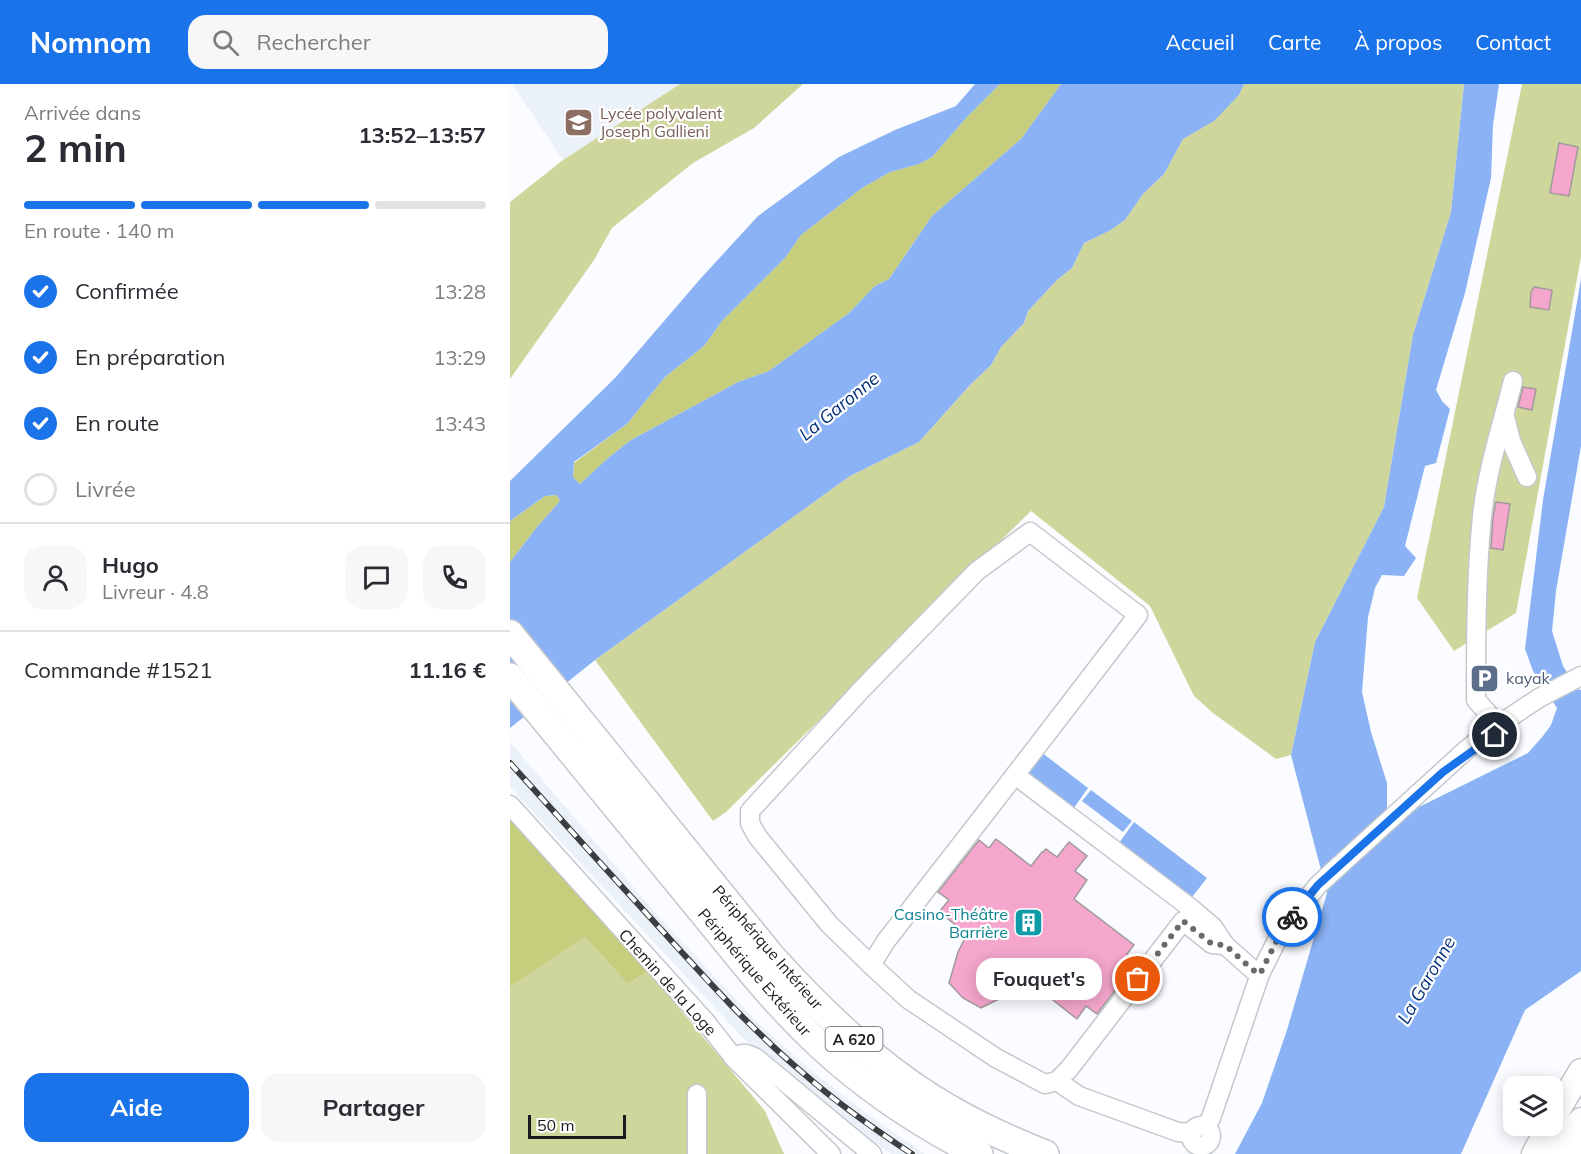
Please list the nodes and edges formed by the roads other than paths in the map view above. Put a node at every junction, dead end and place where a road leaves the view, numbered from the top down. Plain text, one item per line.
1 (1513, 381) dead end
2 (1504, 415) junction
3 (1527, 477) dead end
4 (510, 634) edge
5 (1581, 676) edge
6 (510, 677) edge
7 (1581, 684) edge
8 (1540, 701) junction
9 (1496, 726) junction
10 (1443, 772) junction
11 (1014, 777) junction
12 (510, 805) edge
13 (1188, 915) junction
14 (871, 965) junction
15 (1260, 974) junction
16 (735, 1058) junction
17 (1581, 1071) edge
18 (1057, 1081) junction
19 (697, 1094) dead end
20 (1563, 1101) edge
21 (1581, 1120) edge
22 (1544, 1136) edge
23 (1201, 1140) edge
24 (1581, 1149) edge
25 (697, 1154) edge
26 (831, 1154) edge
27 (872, 1154) edge
28 (979, 1154) edge
29 (1045, 1154) edge
30 (1534, 1154) edge
31 (1556, 1154) edge
32 (1578, 1154) edge

1 - 2 street
2 - 3 street
2 - 9 street
4 - 29 highway, Périphérique Intérieur / A 620
5 - 8 street
6 - 28 highway, Périphérique Extérieur / A 620
7 - 8 street
8 - 9 street
8 - 10 street
9 - 10 street
10 - 15 street
11 - 13 street
11 - 14 street
11 - 14 street
12 - 16 street, Chemin de la Loge
13 - 15 street
13 - 18 street
14 - 18 street
15 - 23 street
16 - 26 street, Chemin de la Loge
16 - 27 street
17 - 20 main road
18 - 23 street
19 - 25 street
21 - 31 main road
22 - 30 main road
24 - 32 highway

